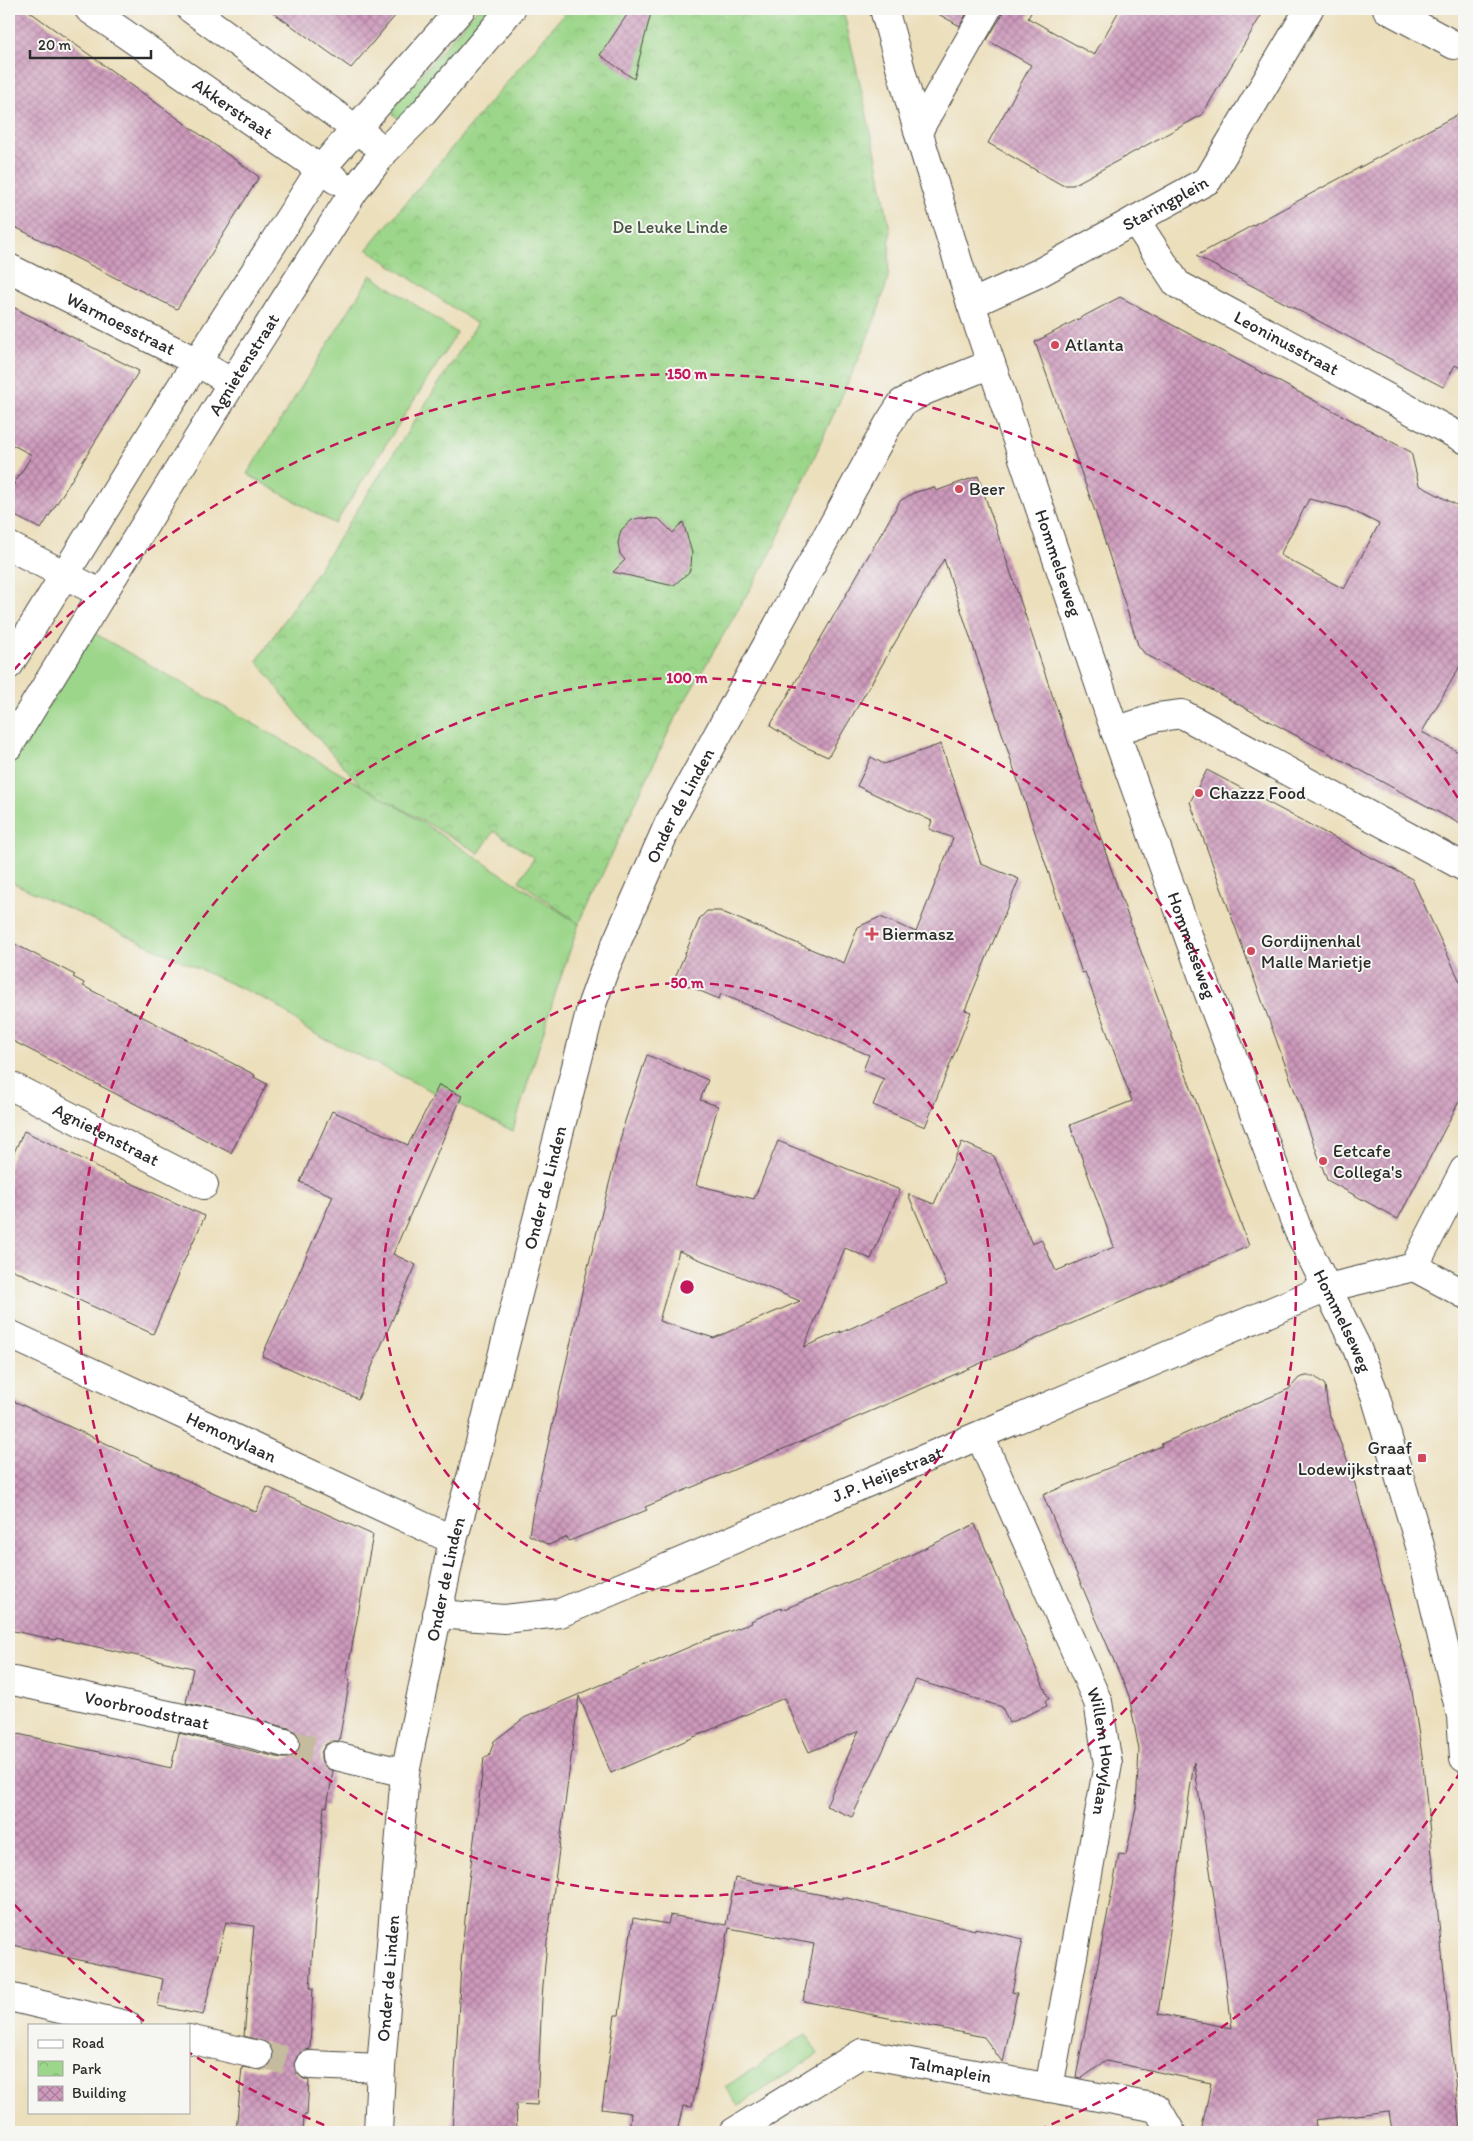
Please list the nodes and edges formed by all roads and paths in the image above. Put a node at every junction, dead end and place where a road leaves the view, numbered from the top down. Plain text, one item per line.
1 (89, 9) edge
2 (191, 9) edge
3 (461, 9) edge
4 (511, 9) edge
5 (884, 9) edge
6 (987, 9) edge
7 (1309, 9) edge
8 (1387, 9) edge
9 (1454, 45) dead end
10 (357, 129) junction
11 (918, 131) junction
12 (385, 152) junction
13 (320, 170) junction
14 (354, 191) junction
15 (1135, 220) junction
16 (9, 268) edge
17 (971, 304) junction
18 (197, 362) junction
19 (992, 364) junction
20 (232, 383) junction
21 (1464, 439) edge
22 (9, 546) edge
23 (64, 574) junction
24 (102, 594) junction
25 (9, 665) edge
26 (1115, 731) junction
27 (9, 746) edge
28 (1464, 867) edge
29 (9, 1085) edge
30 (1464, 1170) edge
31 (204, 1185) dead end
32 (1414, 1267) junction
33 (1327, 1288) junction
34 (1464, 1294) edge
35 (9, 1334) edge
36 (980, 1436) junction
37 (453, 1540) junction
38 (437, 1614) junction
39 (9, 1680) edge
40 (285, 1743) tunnel mouth
41 (336, 1756) tunnel mouth
42 (1464, 1758) edge
43 (405, 1774) junction
44 (9, 1997) edge
45 (123, 2024) edge
46 (190, 2039) edge
47 (258, 2056) tunnel mouth
48 (310, 2065) tunnel mouth
49 (381, 2068) junction
50 (1049, 2088) junction
51 (378, 2132) edge
52 (734, 2132) edge
53 (1171, 2132) edge

1 - 13 street, Akkerstraat
2 - 10 street
3 - 10 street
4 - 12 street, Agnietenstraat
5 - 11 street, Hommelseweg
6 - 11 street
7 - 15 street, Staringplein
8 - 9 street
10 - 12 street
10 - 13 street
11 - 17 street, Hommelseweg
12 - 14 street, Agnietenstraat
13 - 14 street, Akkerstraat
13 - 18 street
14 - 20 street, Agnietenstraat
15 - 17 street, Staringplein
15 - 21 street, Leoninusstraat
16 - 18 street, Warmoesstraat
17 - 19 street, Hommelseweg
18 - 20 street, Warmoesstraat
18 - 23 street
19 - 26 street, Hommelseweg
19 - 37 street, Onder de Linden
20 - 24 street, Agnietenstraat
22 - 23 street
23 - 24 street
23 - 25 street
24 - 27 street, Agnietenstraat
26 - 28 street
26 - 33 street, Hommelseweg
29 - 31 street, Agnietenstraat
30 - 32 street
32 - 33 street
32 - 34 street
33 - 36 street, J.P. Heijestraat
33 - 42 street, Hommelseweg
35 - 37 street, Hemonylaan
36 - 38 street, J.P. Heijestraat
36 - 50 street, Willem Hovylaan
37 - 38 street, Onder de Linden
38 - 43 street, Onder de Linden
39 - 40 street, Voorbroodstraat
41 - 43 street
43 - 49 street, Onder de Linden
44 - 45 street
46 - 47 street
48 - 49 street
49 - 51 street, Onder de Linden
50 - 52 street, Talmaplein
50 - 53 street, Talmaplein

